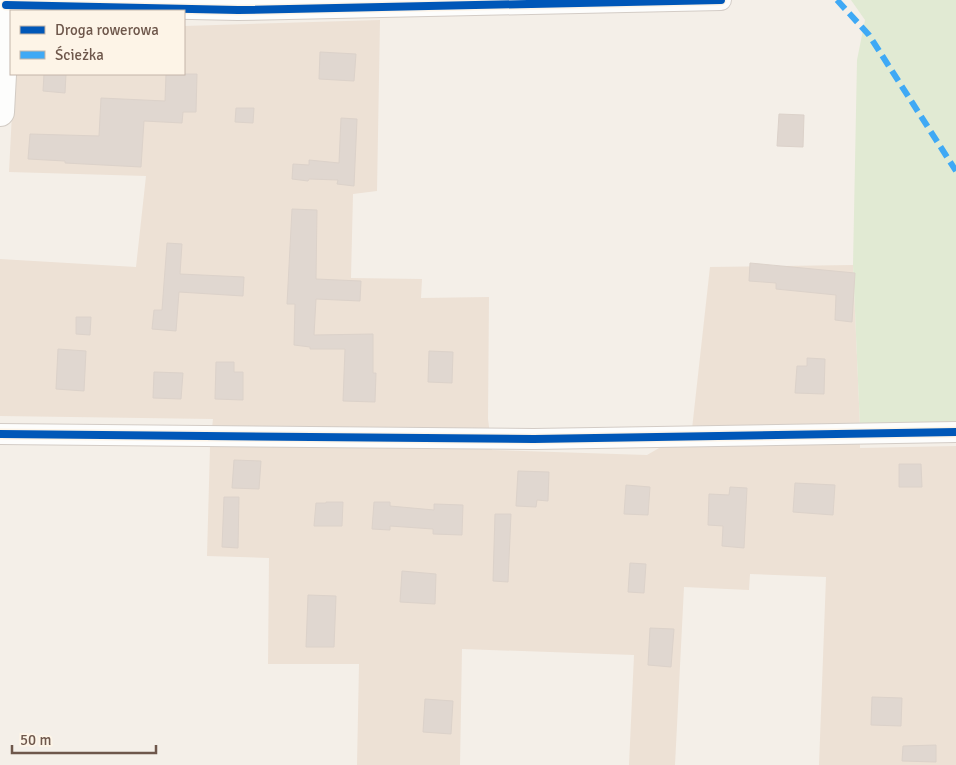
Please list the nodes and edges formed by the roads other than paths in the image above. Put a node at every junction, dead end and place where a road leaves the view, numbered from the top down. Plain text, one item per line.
1 (721, 0) edge
2 (6, 3) edge
3 (0, 112) edge
4 (956, 432) edge
5 (0, 434) edge

1 - 2 street
2 - 3 street
4 - 5 street

